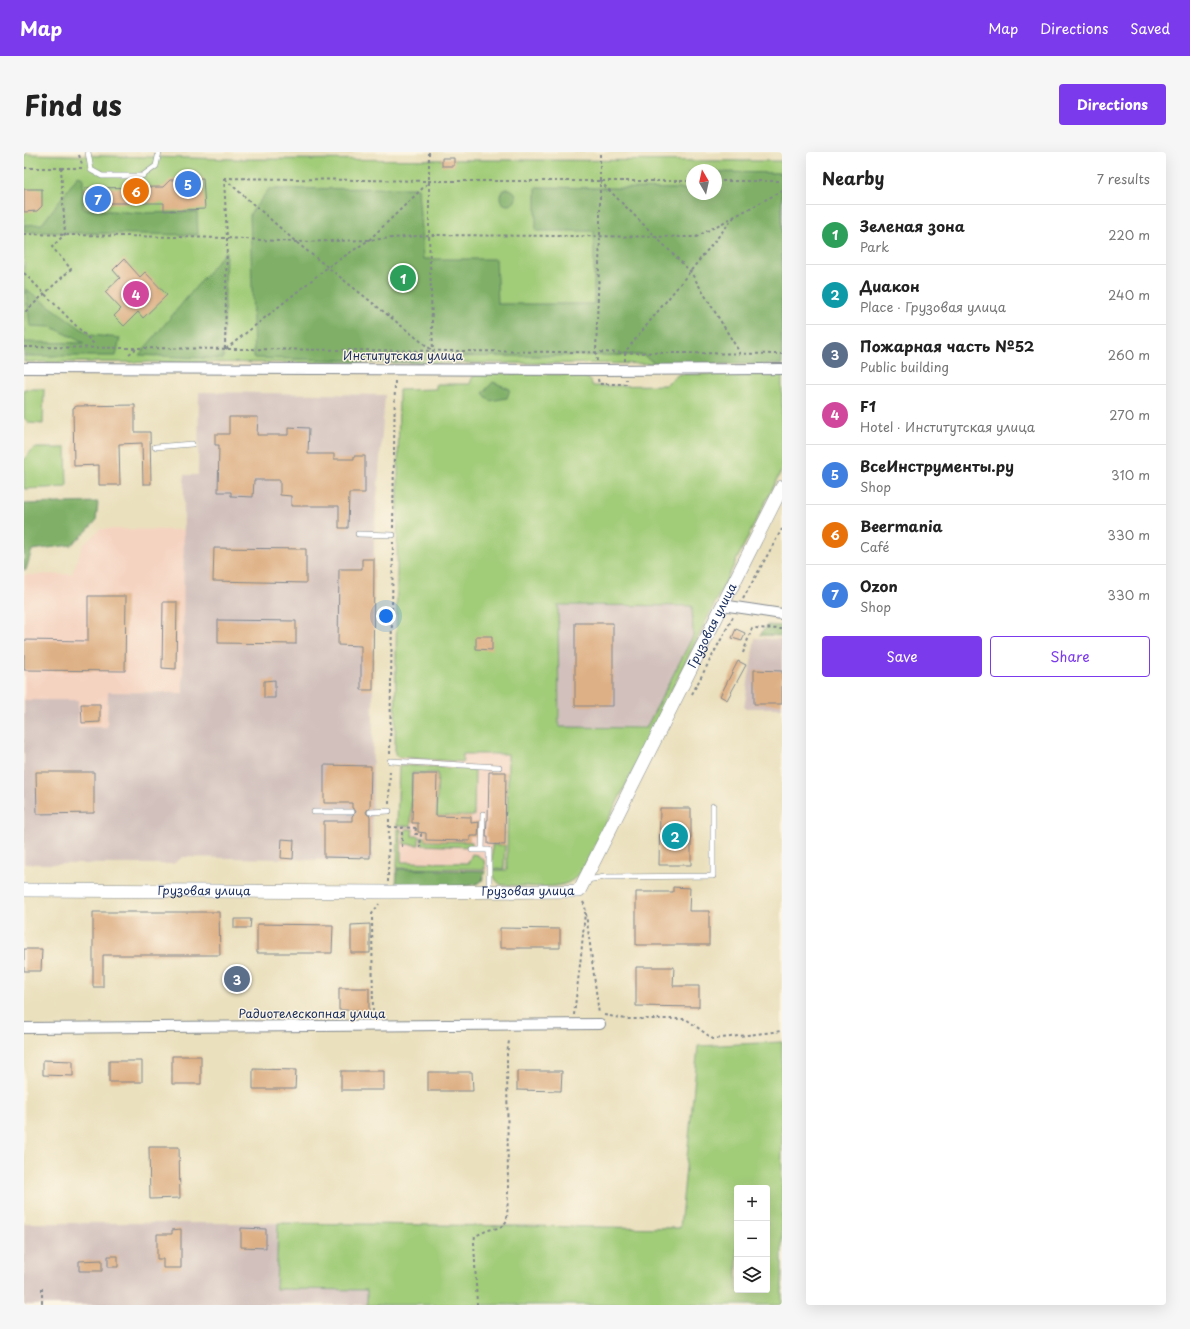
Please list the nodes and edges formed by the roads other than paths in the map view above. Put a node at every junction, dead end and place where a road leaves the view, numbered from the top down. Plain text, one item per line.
1 (88, 152) edge
2 (159, 152) edge
3 (24, 368) edge
4 (782, 369) edge
5 (192, 444) dead end
6 (155, 447) dead end
7 (782, 487) edge
8 (358, 534) dead end
9 (393, 535) road end
10 (722, 605) junction
11 (782, 614) edge
12 (390, 761) road end
13 (499, 767) dead end
14 (713, 806) dead end
15 (314, 812) dead end
16 (352, 812) dead end
17 (370, 812) dead end
18 (389, 812) road end
19 (483, 814) dead end
20 (472, 850) dead end
21 (482, 850) junction
22 (582, 885) junction
23 (24, 890) edge
24 (489, 890) junction
25 (600, 1024) dead end
26 (24, 1028) edge

1 - 2 lane
3 - 4 street, Институтская улица
5 - 6 lane
7 - 10 street, Грузовая улица
8 - 9 lane
10 - 11 street
10 - 22 street, Грузовая улица
12 - 13 lane
14 - 22 lane
15 - 16 lane
17 - 18 lane
19 - 21 lane
20 - 21 lane
21 - 24 lane
22 - 24 street, Грузовая улица
23 - 24 street, Грузовая улица
25 - 26 street, Радиотелескопная улица

